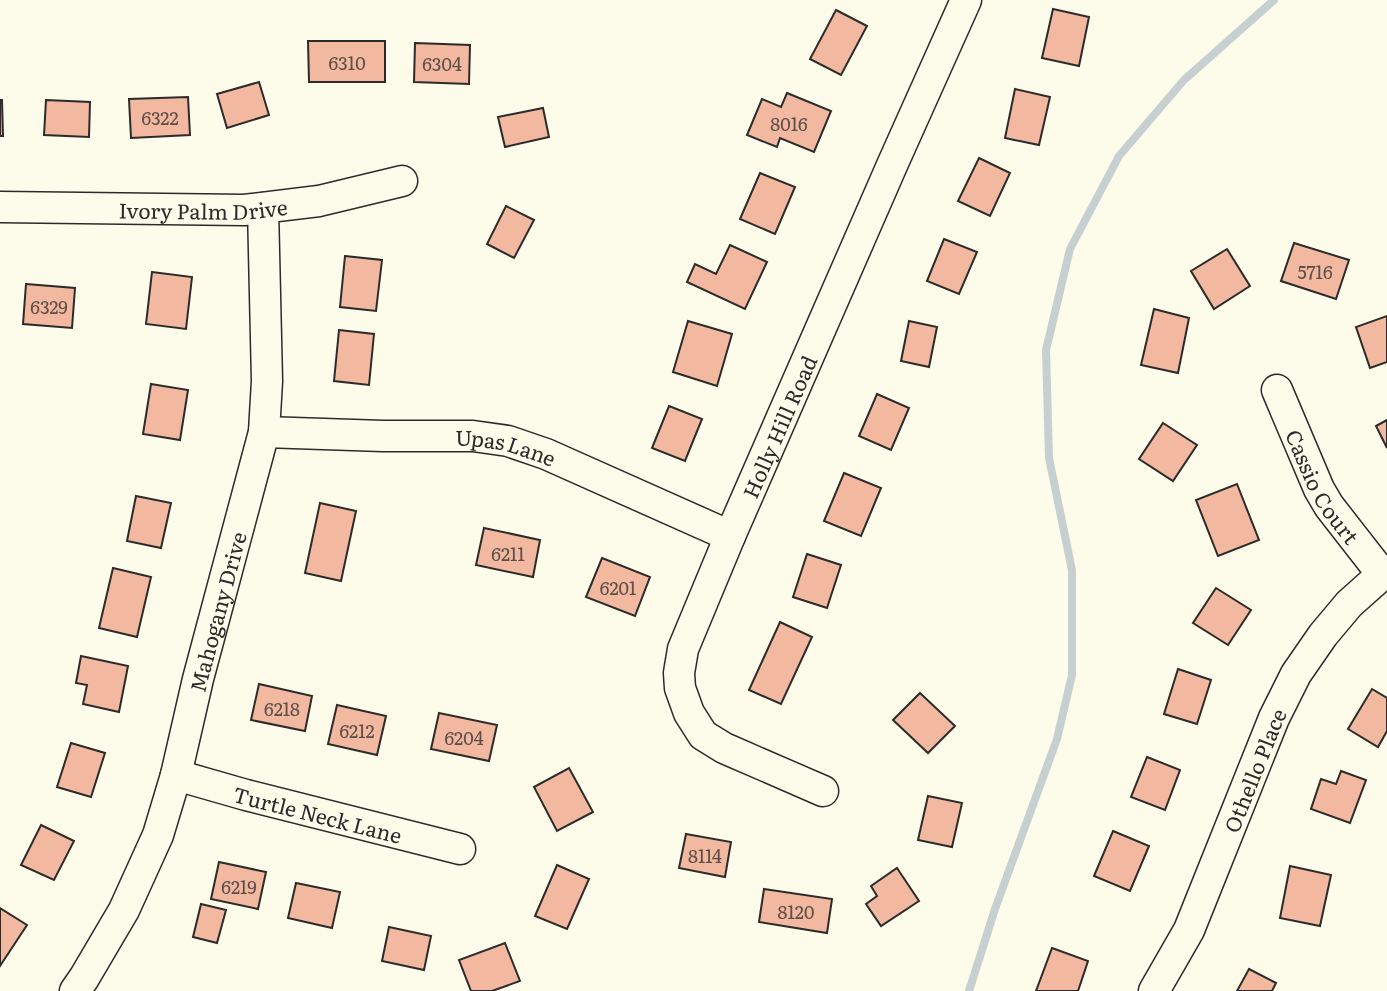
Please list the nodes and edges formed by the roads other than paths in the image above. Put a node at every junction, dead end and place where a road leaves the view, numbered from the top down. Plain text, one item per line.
1 (966, 0) edge
2 (402, 181) dead end
3 (0, 207) edge
4 (263, 208) junction
5 (1277, 390) dead end
6 (264, 432) junction
7 (730, 536) junction
8 (1384, 572) edge
9 (176, 775) junction
10 (822, 791) dead end
11 (460, 849) dead end
12 (75, 991) edge
13 (1154, 991) edge

1 - 7 street, Holly Hill Road
2 - 4 street, Ivory Palm Drive
3 - 4 street, Ivory Palm Drive
4 - 6 street, Mahogany Drive
5 - 8 street, Cassio Court
6 - 7 street, Upas Lane
6 - 9 street, Mahogany Drive
7 - 10 street, Holly Hill Road
8 - 13 street, Othello Place
9 - 11 street, Turtle Neck Lane
9 - 12 street, Mahogany Drive

